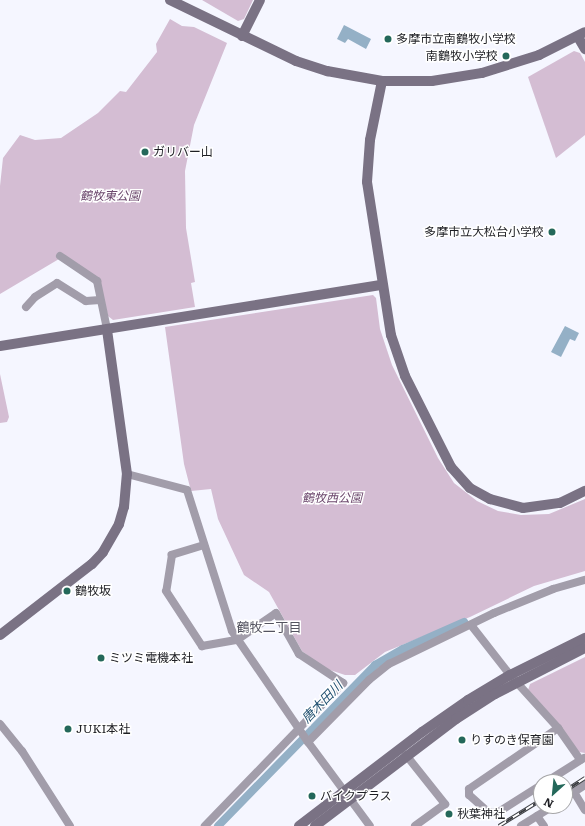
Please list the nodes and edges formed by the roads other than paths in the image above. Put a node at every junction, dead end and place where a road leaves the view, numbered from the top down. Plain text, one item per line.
1 (170, 0) edge
2 (260, 0) edge
3 (582, 34) edge
4 (242, 36) junction
5 (585, 49) edge
6 (382, 81) junction
7 (60, 256) dead end
8 (382, 285) junction
9 (100, 300) junction
10 (26, 307) dead end
11 (107, 330) junction
12 (0, 346) edge
13 (127, 474) junction
14 (585, 491) edge
15 (204, 545) junction
16 (585, 580) edge
17 (471, 625) junction
18 (0, 635) edge
19 (585, 638) edge
20 (237, 640) junction
21 (585, 648) edge
22 (514, 679) junction
23 (0, 724) edge
24 (558, 728) junction
25 (300, 730) junction
26 (308, 741) junction
27 (406, 755) junction
28 (583, 759) edge
29 (559, 774) edge
30 (585, 785) edge
31 (533, 790) edge
32 (574, 792) joint
33 (347, 796) junction
34 (585, 810) edge
35 (540, 814) edge
36 (537, 816) junction
37 (70, 826) edge
38 (206, 826) edge
39 (299, 826) edge
40 (315, 826) edge
41 (370, 826) edge
42 (415, 826) edge
43 (521, 826) edge
44 (544, 826) edge

1 - 4 street
2 - 4 street
3 - 5 street
3 - 6 street
4 - 6 street
6 - 8 street
7 - 9 street
8 - 11 street
8 - 14 street
9 - 10 street
9 - 11 street
11 - 12 street
11 - 13 street
13 - 15 street
13 - 18 street
15 - 20 street
15 - 20 street
16 - 17 street
17 - 22 street
17 - 26 street
19 - 22 street
20 - 25 street
20 - 25 street
21 - 22 street
22 - 24 street
22 - 27 street
22 - 33 street
23 - 37 street
24 - 28 street
24 - 31 street
25 - 26 street
25 - 38 street
26 - 33 street
27 - 33 street
27 - 42 street
28 - 29 street
30 - 32 street
32 - 34 street
33 - 39 street
33 - 40 street
33 - 41 street
35 - 36 street
36 - 43 street
36 - 44 street

